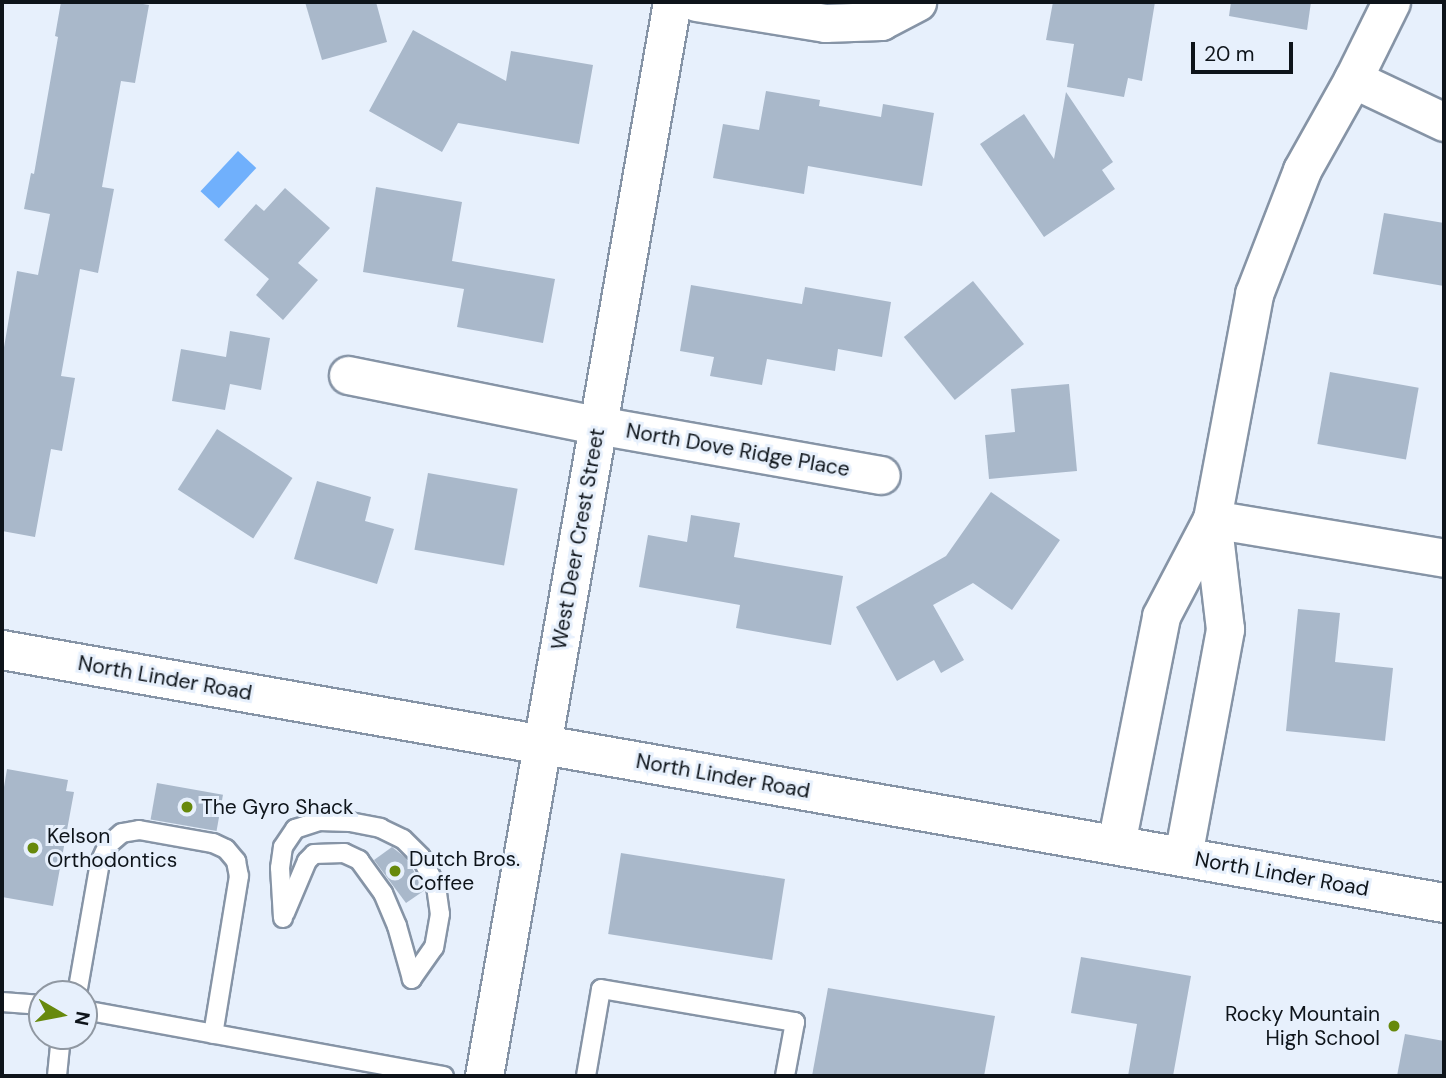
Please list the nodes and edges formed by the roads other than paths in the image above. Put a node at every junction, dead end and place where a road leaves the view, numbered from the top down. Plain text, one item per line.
1 (672, 2) edge
2 (695, 2) edge
3 (917, 2) edge
4 (1391, 2) edge
5 (1353, 79) junction
6 (1444, 122) edge
7 (348, 375) dead end
8 (597, 425) junction
9 (881, 475) dead end
10 (1212, 519) junction
11 (1444, 558) edge
12 (2, 650) edge
13 (542, 744) junction
14 (1115, 844) junction
15 (1183, 856) junction
16 (1444, 903) edge
17 (412, 979) joint
18 (79, 980) edge
19 (2, 1002) edge
20 (28, 1004) edge
21 (98, 1013) edge
22 (213, 1034) junction
23 (60, 1050) edge
24 (57, 1076) edge
25 (444, 1076) edge
26 (484, 1076) edge
27 (586, 1076) edge
28 (785, 1076) edge

1 - 8 street, West Deer Crest Street
2 - 3 street
4 - 5 street
5 - 6 street
5 - 10 street
7 - 8 street, North Dove Ridge Place
8 - 9 street, North Dove Ridge Place
8 - 13 street, West Deer Crest Street
10 - 11 street
10 - 14 street
10 - 15 street
12 - 13 main road, North Linder Road
13 - 14 main road, North Linder Road
13 - 26 street, West Deer Crest Street
14 - 15 main road, North Linder Road
15 - 16 main road, North Linder Road
17 - 17 lane
18 - 22 lane
19 - 20 lane
21 - 22 lane
22 - 25 lane
23 - 24 lane
27 - 28 lane

